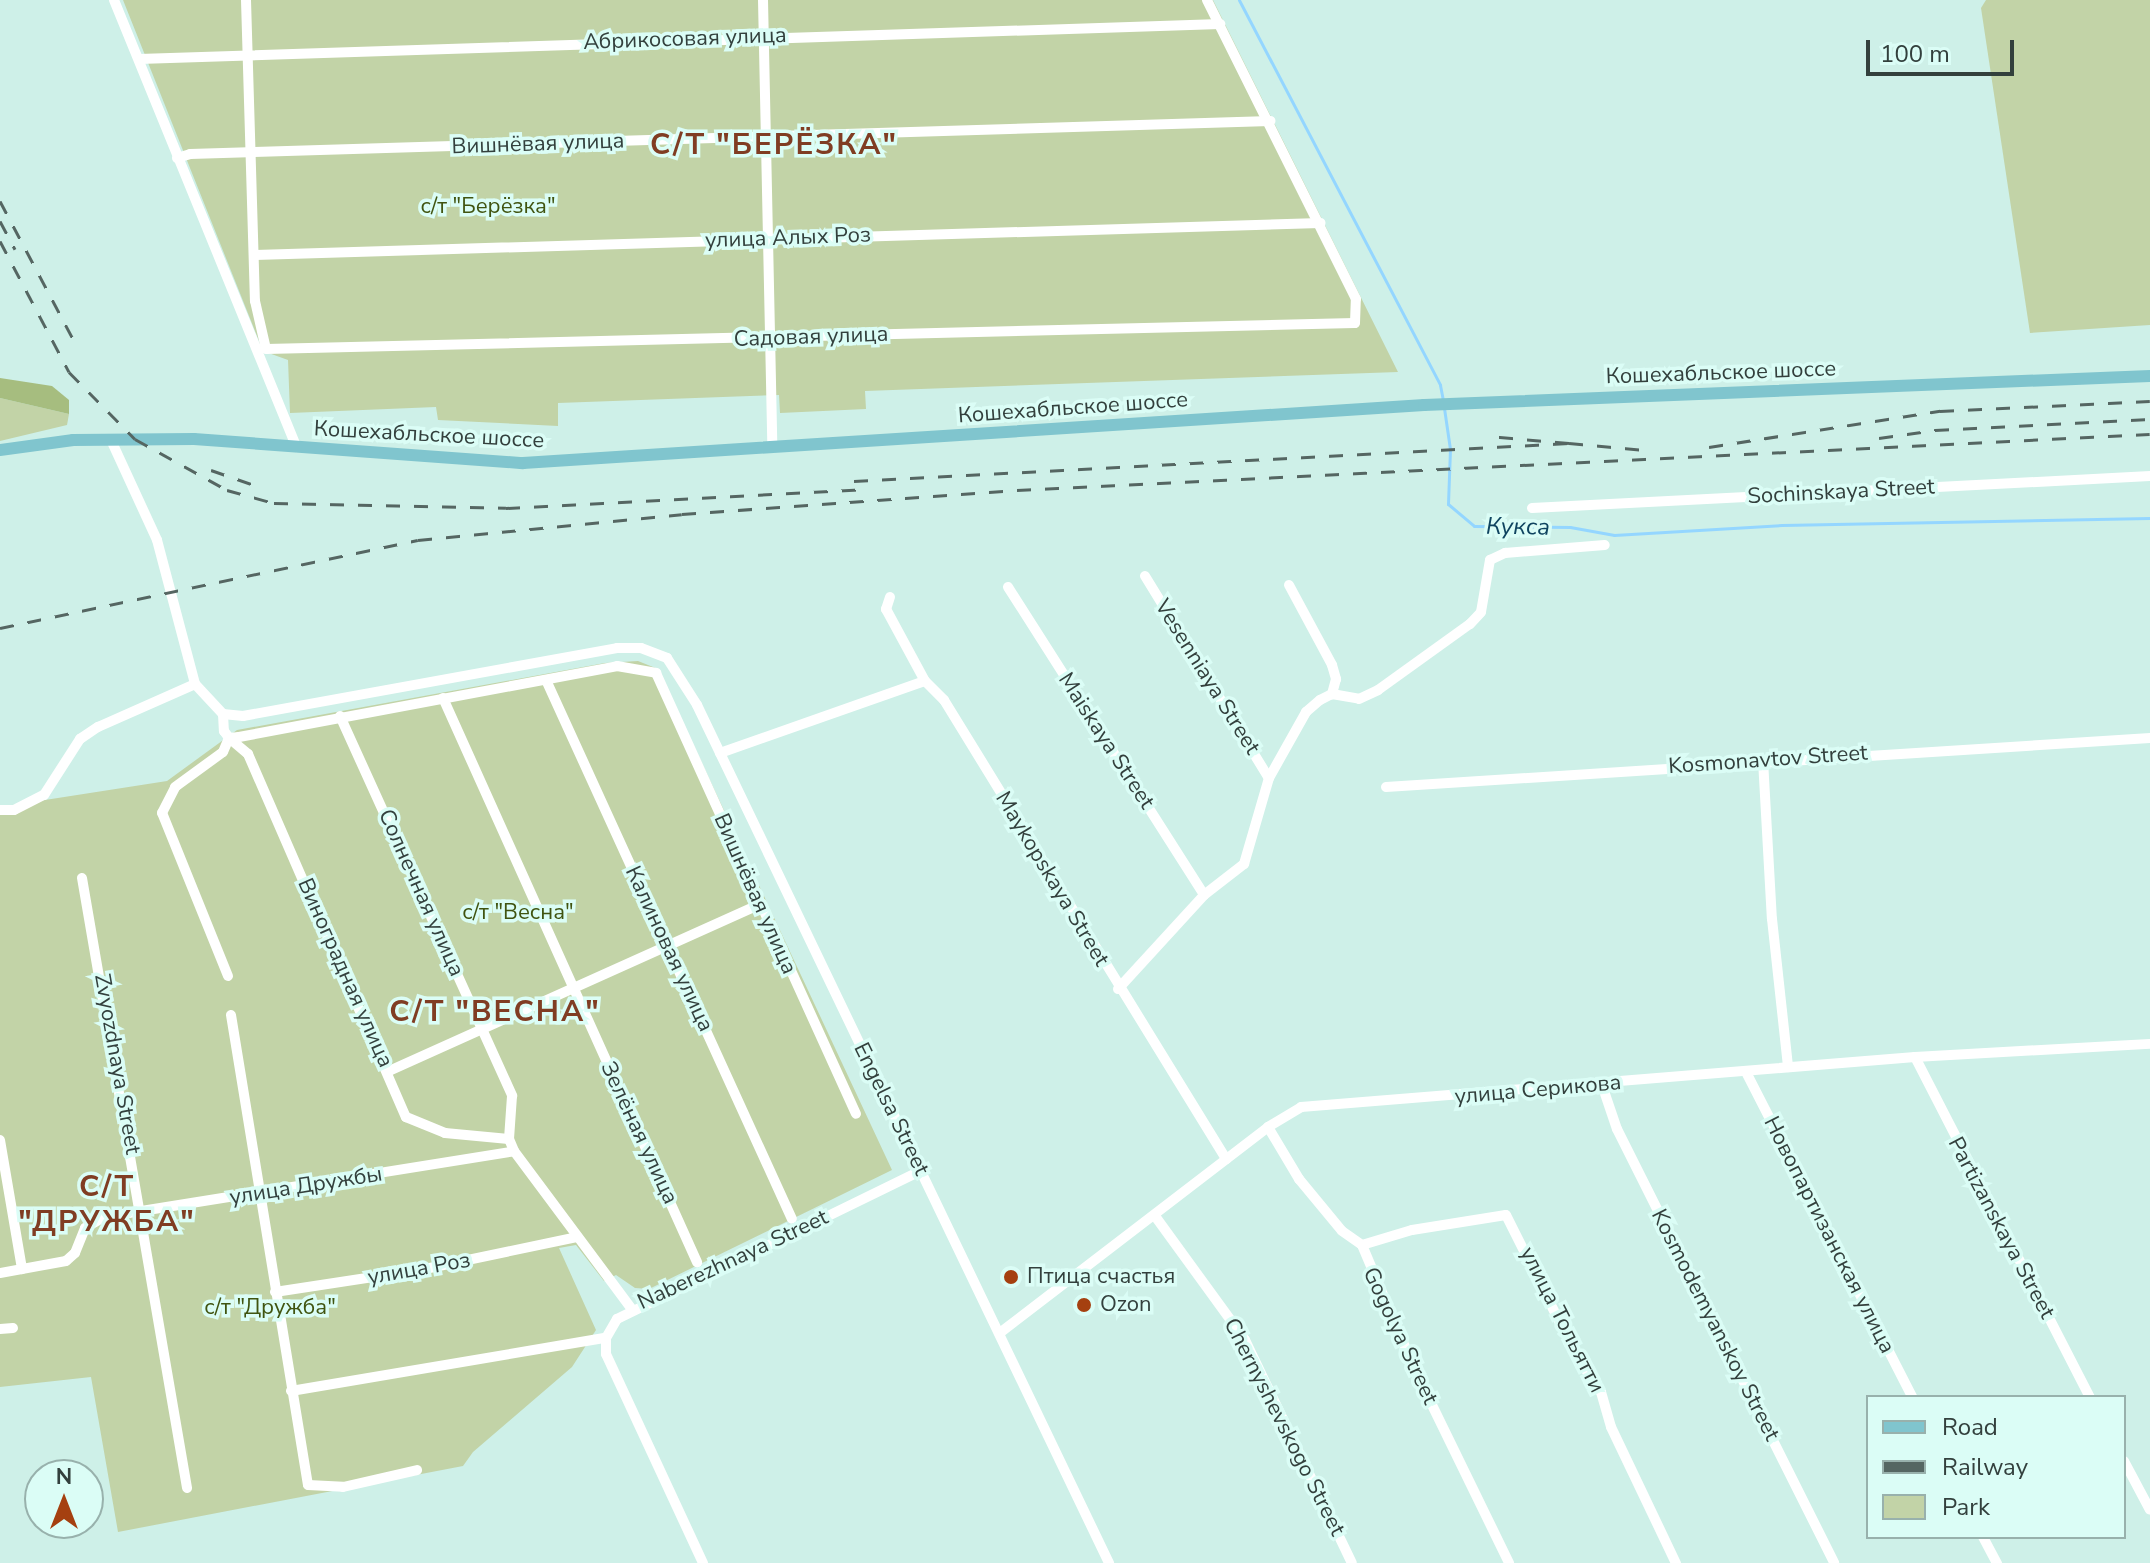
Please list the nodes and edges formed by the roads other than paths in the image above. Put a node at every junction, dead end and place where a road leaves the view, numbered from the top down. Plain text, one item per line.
1 (114, 0) edge
2 (246, 0) edge
3 (763, 0) edge
4 (1207, 0) edge
5 (1220, 24) junction
6 (765, 36) junction
7 (248, 52) junction
8 (139, 59) junction
9 (1270, 121) junction
10 (767, 138) junction
11 (249, 152) junction
12 (177, 158) junction
13 (1321, 223) junction
14 (771, 238) junction
15 (255, 255) junction
16 (773, 338) junction
17 (263, 352) junction
18 (2150, 376) edge
19 (111, 440) junction
20 (296, 447) junction
21 (772, 448) junction
22 (0, 450) edge
23 (2150, 476) edge
24 (1532, 508) dead end
25 (1605, 545) dead end
26 (1145, 576) dead end
27 (1289, 585) dead end
28 (1008, 587) dead end
29 (890, 597) dead end
30 (546, 680) junction
31 (925, 681) junction
32 (195, 684) junction
33 (1332, 694) junction
34 (443, 698) junction
35 (223, 714) junction
36 (340, 716) junction
37 (229, 738) junction
38 (2150, 738) edge
39 (720, 753) junction
40 (1763, 760) junction
41 (1269, 778) junction
42 (1386, 787) dead end
43 (0, 810) edge
44 (82, 878) dead end
45 (1204, 895) junction
46 (760, 904) junction
47 (667, 944) junction
48 (228, 976) dead end
49 (571, 987) junction
50 (1118, 989) junction
51 (231, 1015) dead end
52 (483, 1029) junction
53 (2150, 1044) edge
54 (1915, 1057) junction
55 (1788, 1067) junction
56 (389, 1071) junction
57 (1746, 1072) junction
58 (1602, 1085) junction
59 (856, 1114) dead end
60 (1268, 1127) junction
61 (509, 1139) junction
62 (0, 1140) edge
63 (514, 1151) junction
64 (1226, 1159) junction
65 (921, 1171) junction
66 (259, 1193) junction
67 (142, 1213) junction
68 (1155, 1216) junction
69 (792, 1219) dead end
70 (577, 1237) junction
71 (1362, 1245) junction
72 (697, 1262) dead end
73 (22, 1269) junction
74 (0, 1273) edge
75 (275, 1292) junction
76 (631, 1308) junction
77 (13, 1328) dead end
78 (0, 1329) edge
79 (1001, 1332) junction
80 (606, 1338) junction
81 (291, 1391) junction
82 (1911, 1395) edge
83 (2089, 1395) edge
84 (2126, 1464) edge
85 (417, 1470) dead end
86 (187, 1488) dead end
87 (2146, 1495) edge
88 (2150, 1510) edge
89 (1984, 1539) edge
90 (703, 1563) edge
91 (1109, 1563) edge
92 (1352, 1563) edge
93 (1509, 1563) edge
94 (1676, 1563) edge
95 (1834, 1563) edge
96 (1997, 1563) edge

1 - 8 street
2 - 7 street
3 - 6 street
4 - 5 street
5 - 6 street, Абрикосовая улица
5 - 9 street
6 - 7 street, Абрикосовая улица
6 - 10 street
7 - 8 street, Абрикосовая улица
7 - 11 street
8 - 12 street
9 - 10 street, Вишнёвая улица
9 - 13 street
10 - 11 street, Вишнёвая улица
10 - 14 street
11 - 12 street, Вишнёвая улица
11 - 15 street
12 - 17 street
13 - 14 street, улица Алых Роз
13 - 16 street, Садовая улица
14 - 15 street, улица Алых Роз
14 - 16 street
15 - 17 street
16 - 17 street, Садовая улица
16 - 21 street
17 - 20 street
18 - 21 main road, Кошехабльское шоссе
19 - 20 main road, Кошехабльское шоссе
19 - 22 main road, Кошехабльское шоссе
19 - 32 street
20 - 21 main road, Кошехабльское шоссе
23 - 24 street, Sochinskaya Street
25 - 33 street
26 - 41 street, Vesenniaya Street
27 - 33 street
28 - 45 street, Maiskaya Street
29 - 31 street, Maykopskaya Street
30 - 34 street
30 - 46 street, Вишнёвая улица
30 - 47 street, Калиновая улица
31 - 39 street
31 - 50 street, Maykopskaya Street
32 - 35 street
32 - 43 street
33 - 41 street
34 - 36 street
34 - 49 street, Зелёная улица
35 - 37 street
35 - 39 street, Engelsa Street
36 - 37 street
36 - 52 street, Солнечная улица
37 - 48 street
37 - 56 street, Виноградная улица
38 - 40 street, Kosmonavtov Street
39 - 65 street, Engelsa Street
40 - 42 street, Kosmonavtov Street
40 - 55 street
41 - 45 street
44 - 67 street, Zvyozdnaya Street
45 - 50 street
46 - 47 street
46 - 59 street, Вишнёвая улица
47 - 49 street
47 - 69 street, Калиновая улица
49 - 52 street
49 - 72 street, Зелёная улица
50 - 64 street, Maykopskaya Street
51 - 66 street
52 - 56 street
52 - 61 street, Солнечная улица
53 - 54 street, улица Серикова
54 - 55 street, улица Серикова
54 - 83 street, Partizanskaya Street
55 - 57 street, улица Серикова
56 - 61 street, Виноградная улица
57 - 58 street, улица Серикова
57 - 82 street, Новопартизанская улица
58 - 60 street, улица Серикова
58 - 95 street, Kosmodemyanskoy Street
60 - 64 street, улица Серикова
60 - 71 street, Gogolya Street
61 - 63 street, Солнечная улица
62 - 73 street
63 - 66 street, улица Дружбы
63 - 70 street, Солнечная улица
64 - 68 street, улица Серикова
65 - 76 street, Naberezhnaya Street
65 - 79 street, Engelsa Street
66 - 67 street, улица Дружбы
66 - 75 street
67 - 73 street, улица Дружбы
67 - 86 street, Zvyozdnaya Street
68 - 79 street, улица Серикова
68 - 92 street, Chernyshevskogo Street
70 - 75 street, улица Роз
70 - 76 street, Солнечная улица
71 - 93 street, Gogolya Street
71 - 94 street, улица Тольятти
73 - 74 street, улица Дружбы
75 - 81 street
76 - 80 street, Naberezhnaya Street
77 - 78 street
79 - 91 street, Engelsa Street
80 - 81 street
80 - 90 street
81 - 85 street
84 - 87 street
87 - 88 street
89 - 96 street

